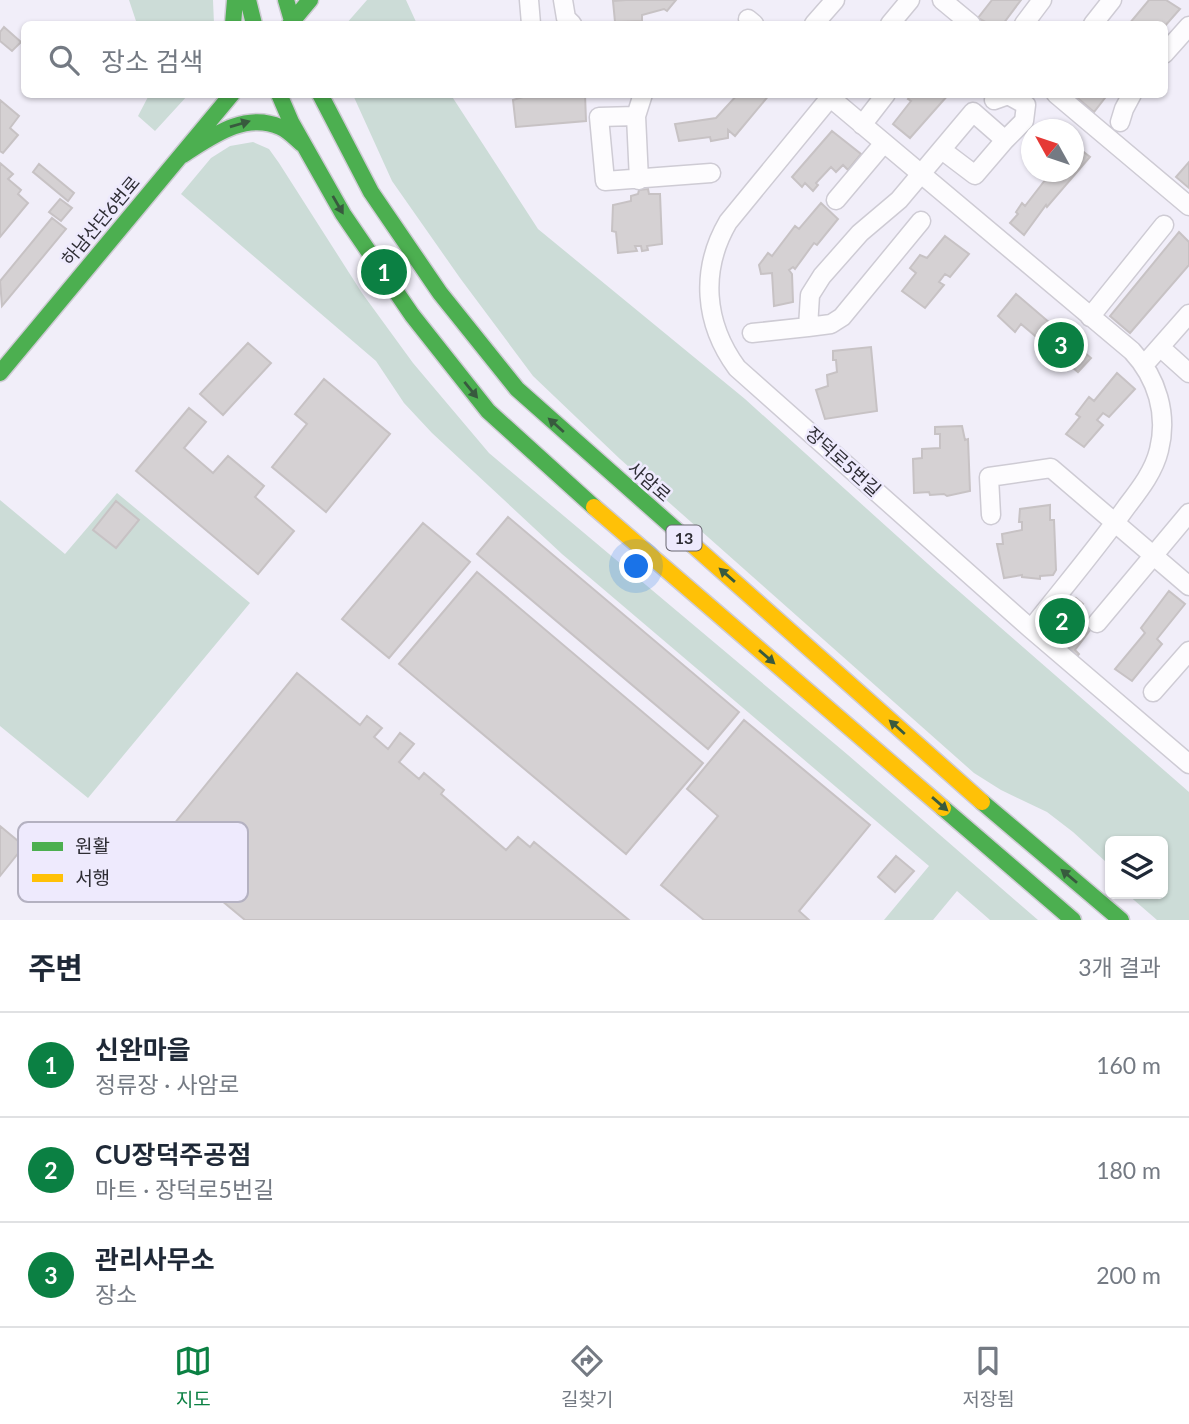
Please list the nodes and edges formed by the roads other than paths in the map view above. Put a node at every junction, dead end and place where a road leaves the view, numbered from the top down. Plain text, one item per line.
1 (235, 0) edge
2 (248, 0) edge
3 (286, 0) edge
4 (310, 0) edge
5 (529, 0) edge
6 (563, 0) edge
7 (835, 0) edge
8 (910, 0) edge
9 (942, 0) edge
10 (1042, 0) edge
11 (1112, 0) edge
12 (233, 21) edge
13 (253, 21) edge
14 (291, 21) edge
15 (294, 21) edge
16 (531, 21) edge
17 (569, 21) edge
18 (817, 21) edge
19 (892, 21) edge
20 (967, 21) edge
21 (1026, 21) edge
22 (1095, 21) edge
23 (1189, 26) edge
24 (1168, 50) edge
25 (209, 98) edge
26 (229, 98) edge
27 (281, 98) edge
28 (322, 98) edge
29 (642, 98) edge
30 (828, 98) edge
31 (832, 98) edge
32 (883, 98) edge
33 (1000, 98) edge
34 (1013, 98) edge
35 (1061, 98) edge
36 (1130, 98) edge
37 (994, 100) dead end
38 (636, 116) junction
39 (1120, 122) dead end
40 (862, 125) junction
41 (1005, 140) junction
42 (884, 143) junction
43 (304, 146) junction
44 (942, 150) junction
45 (181, 156) junction
46 (711, 173) dead end
47 (921, 175) junction
48 (639, 180) junction
49 (836, 200) dead end
50 (1189, 206) edge
51 (921, 221) dead end
52 (1164, 225) dead end
53 (1189, 314) edge
54 (1090, 317) junction
55 (808, 327) junction
56 (752, 333) dead end
57 (1160, 347) junction
58 (1144, 365) junction
59 (0, 373) edge
60 (1189, 373) edge
61 (1189, 513) edge
62 (991, 515) dead end
63 (1116, 523) junction
64 (1154, 554) junction
65 (1189, 586) edge
66 (1097, 624) dead end
67 (1031, 629) junction
68 (1189, 650) edge
69 (1153, 692) dead end
70 (1189, 764) edge
71 (1073, 920) edge
72 (1121, 920) edge

1 - 12 main road
2 - 13 main road
3 - 14 main road
4 - 15 main road
5 - 16 street
6 - 17 street
7 - 18 street
8 - 19 street
9 - 20 street
10 - 21 street
11 - 22 street
23 - 24 street
25 - 45 main road
26 - 45 main road, 하남산단6번로
27 - 43 main road, 13
72 -> 28 main road, 사암로 / 13
29 - 38 street
30 - 67 street, 장덕로5번길
31 - 40 street
32 - 40 street
33 - 37 street
34 - 41 street
35 - 50 street
36 - 39 street
38 - 48 street
38 - 48 street
40 - 42 street
41 - 44 street
41 - 44 street
42 - 47 street
42 - 49 street
45 -> 43 main road
43 -> 71 main road, 13
44 - 47 street
45 - 59 main road, 하남산단6번로
46 - 48 street
47 - 54 street
47 - 55 street
51 - 55 street
52 - 54 street
53 - 57 street
54 - 58 street
55 - 56 street
57 - 58 street
57 - 60 street
58 - 63 street
61 - 64 street
62 - 63 street
63 - 64 street
63 - 67 street
64 - 65 street
64 - 66 street
67 - 70 street, 장덕로5번길
68 - 69 street

